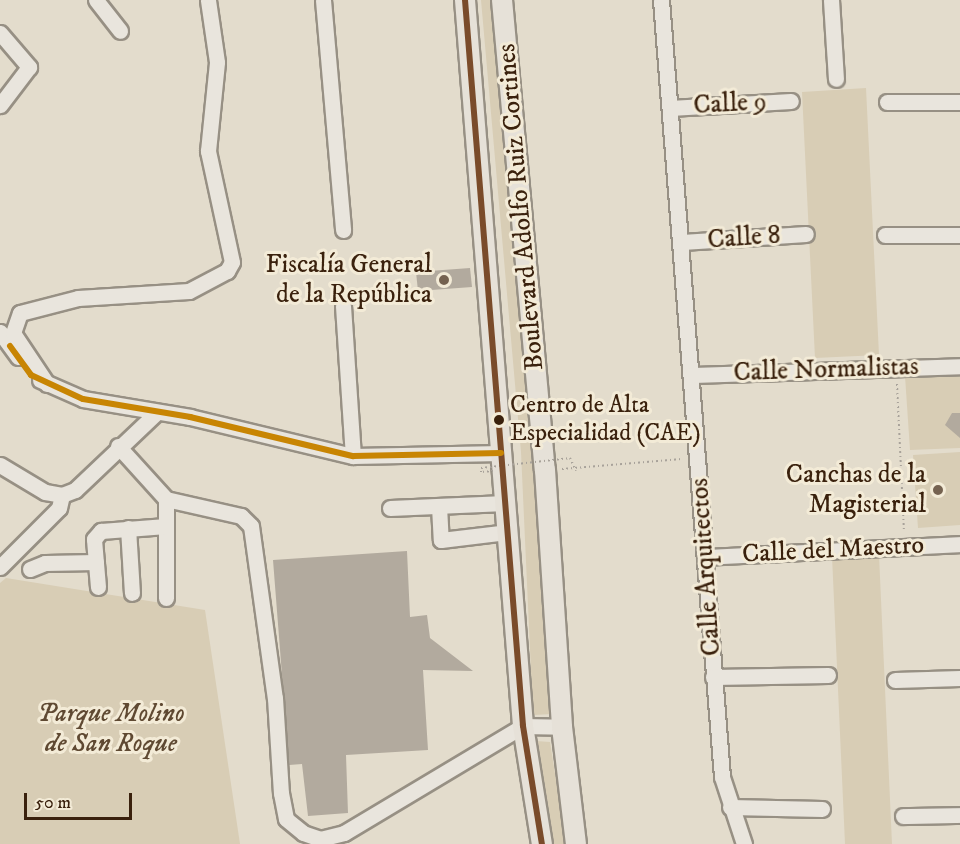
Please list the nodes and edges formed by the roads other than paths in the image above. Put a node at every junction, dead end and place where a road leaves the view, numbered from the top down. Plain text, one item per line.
1 (96, 0) edge
2 (208, 0) edge
3 (323, 0) edge
4 (465, 0) edge
5 (502, 0) edge
6 (661, 0) edge
7 (831, 0) edge
8 (120, 31) dead end
9 (0, 33) edge
10 (836, 79) dead end
11 (790, 100) dead end
12 (887, 102) dead end
13 (960, 102) edge
14 (0, 105) edge
15 (670, 108) junction
16 (343, 230) dead end
17 (806, 234) dead end
18 (885, 235) dead end
19 (960, 235) edge
20 (682, 242) junction
21 (343, 306) dead end
22 (0, 332) edge
23 (960, 366) edge
24 (693, 375) junction
25 (47, 384) junction
26 (156, 412) junction
27 (118, 446) junction
28 (353, 456) junction
29 (497, 462) junction
30 (0, 465) edge
31 (166, 499) junction
32 (60, 502) junction
33 (505, 503) junction
34 (439, 506) junction
35 (390, 508) dead end
36 (166, 526) junction
37 (128, 528) junction
38 (507, 532) junction
39 (960, 544) edge
40 (0, 553) edge
41 (705, 557) junction
42 (96, 562) junction
43 (0, 567) edge
44 (30, 569) dead end
45 (98, 587) dead end
46 (132, 593) dead end
47 (166, 598) dead end
48 (828, 675) dead end
49 (713, 677) junction
50 (960, 678) edge
51 (895, 680) dead end
52 (523, 726) junction
53 (562, 727) junction
54 (730, 807) junction
55 (822, 809) dead end
56 (960, 815) edge
57 (903, 816) dead end
58 (542, 844) edge
59 (576, 844) edge
60 (744, 844) edge

1 - 8 street
2 - 25 street
3 - 16 street
4 - 29 main road, Boulevard Adolfo Ruiz Cortines
5 - 53 main road, Boulevard Adolfo Ruiz Cortines
6 - 15 street, Calle Arquitectos
7 - 10 street
9 - 14 street
11 - 15 street, Calle 9
12 - 13 street
15 - 20 street, Calle Arquitectos
17 - 20 street, Calle 8
18 - 19 street
20 - 24 street, Calle Arquitectos
21 - 28 street
22 - 25 street
23 - 24 street, Calle Normalistas
24 - 41 street, Calle Arquitectos
25 - 26 street
26 - 27 street
26 - 28 street
27 - 31 street
27 - 32 street
28 - 29 street
29 - 33 main road, Boulevard Adolfo Ruiz Cortines
30 - 32 street
31 - 36 street
31 - 52 street
32 - 40 street
32 - 43 street
33 - 34 street
33 - 38 main road, Boulevard Adolfo Ruiz Cortines
34 - 35 street
34 - 38 street
36 - 37 street
36 - 47 street
37 - 42 street
37 - 46 street
38 - 52 main road, Boulevard Adolfo Ruiz Cortines
39 - 41 street, Calle del Maestro
41 - 49 street, Calle Arquitectos
42 - 44 street
42 - 45 street
48 - 49 street
49 - 54 street, Calle Arquitectos
50 - 51 street
52 - 53 street
52 - 58 main road, Boulevard Adolfo Ruiz Cortines
53 - 59 main road, Boulevard Adolfo Ruiz Cortines
54 - 55 street
54 - 60 street, Calle Arquitectos
56 - 57 street

